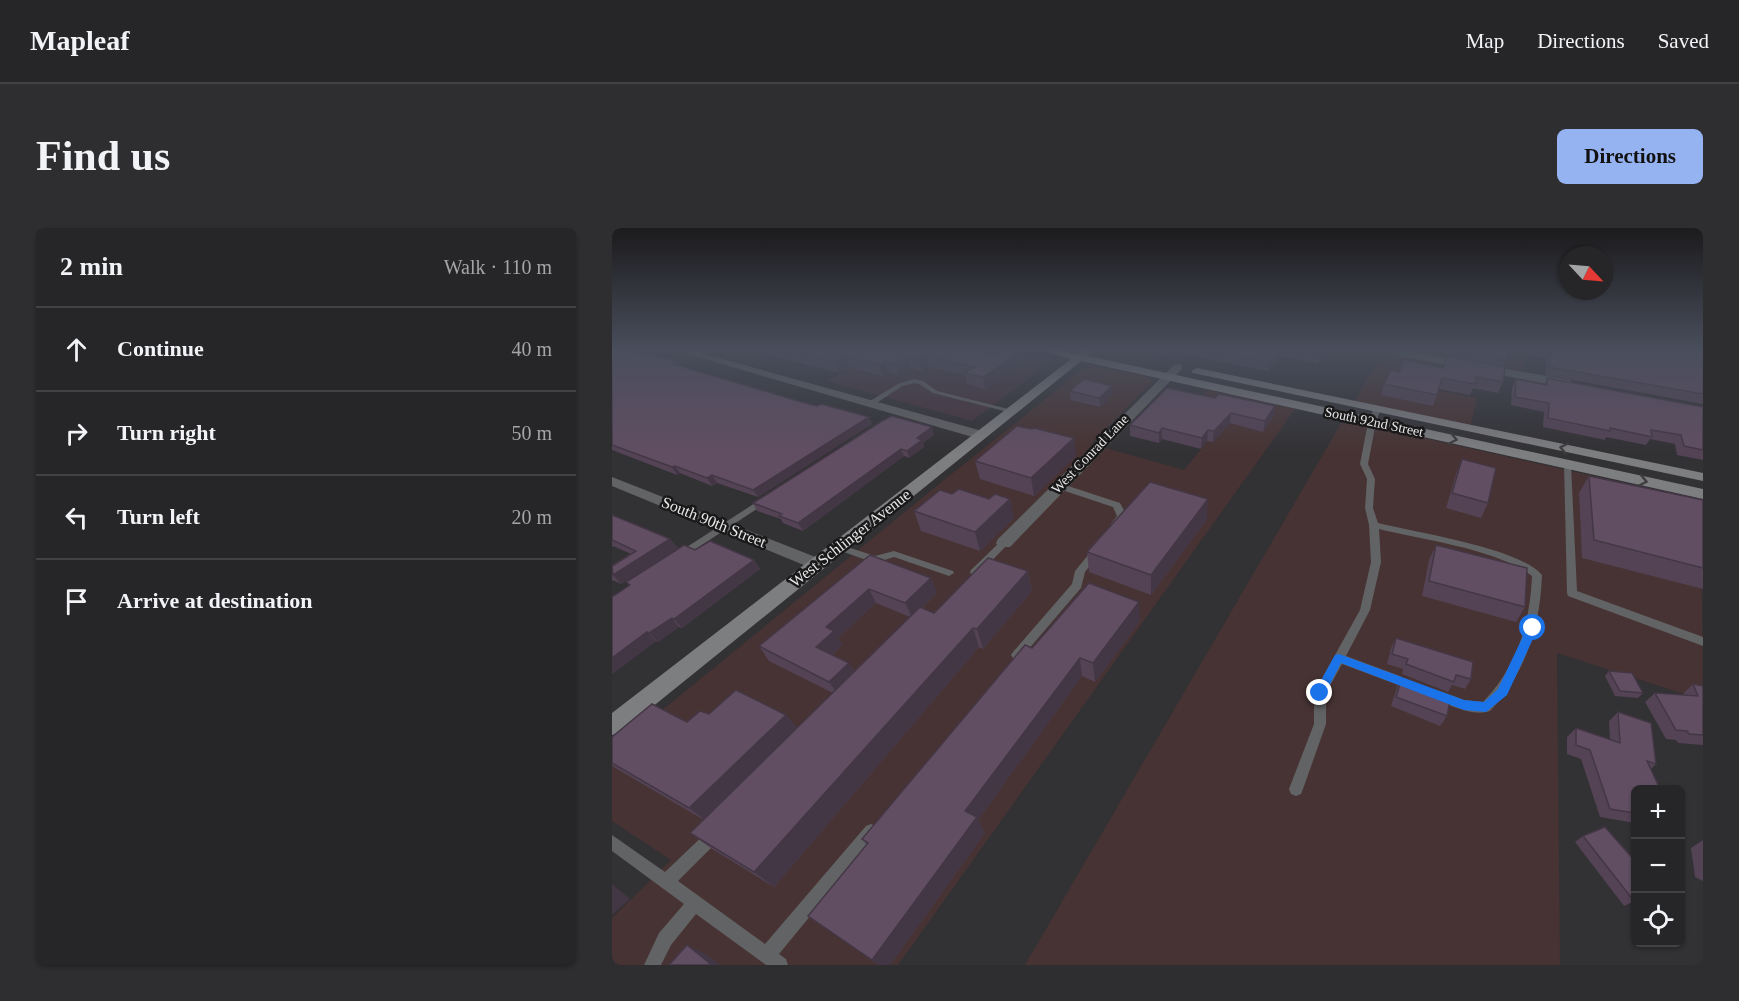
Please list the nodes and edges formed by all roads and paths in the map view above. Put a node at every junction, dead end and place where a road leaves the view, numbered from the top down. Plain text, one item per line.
1 (799, 384) edge
2 (902, 384) edge
3 (924, 384) edge
4 (1045, 384) edge
5 (1158, 384) edge
6 (1203, 384) edge
7 (1238, 384) edge
8 (1259, 384) edge
9 (1571, 384) edge
10 (1579, 386) edge
11 (1232, 391) junction
12 (868, 404) junction
13 (1012, 411) junction
14 (1375, 415) junction
15 (981, 435) junction
16 (1567, 465) junction
17 (1703, 477) edge
18 (612, 480) edge
19 (1059, 486) junction
20 (1703, 494) edge
21 (771, 496) edge
22 (1374, 525) junction
23 (724, 526) junction
24 (1108, 534) edge
25 (1004, 543) joint
26 (1101, 544) edge
27 (838, 548) junction
28 (670, 561) edge
29 (817, 564) junction
30 (949, 573) dead end
31 (965, 584) edge
32 (1703, 642) edge
33 (1339, 658) junction
34 (1009, 665) edge
35 (612, 726) edge
36 (1296, 789) dead end
37 (880, 819) edge
38 (726, 823) edge
39 (612, 842) edge
40 (666, 882) junction
41 (695, 903) junction
42 (773, 960) edge
43 (652, 965) edge

1 - 12 street
2 - 12 lane
3 - 13 lane
4 - 13 street, West Schlinger Avenue
5 - 19 street, West Conrad Lane
6 - 11 street, South 92nd Street
7 - 11 lane
8 - 14 street, South 92nd Street
9 - 10 street
11 - 14 street, South 92nd Street
12 - 15 street
13 - 15 street, West Schlinger Avenue
14 -> 16 street, South 92nd Street
17 -> 14 street, South 92nd Street
14 - 22 lane
15 - 27 street, West Schlinger Avenue
16 -> 20 street, South 92nd Street
16 - 32 lane
18 - 23 street, South 90th Street
19 - 24 lane
19 - 25 street, West Conrad Lane
21 - 23 lane
22 - 33 lane
22 - 33 lane
23 - 28 lane
23 - 29 street, South 90th Street
25 - 31 lane
26 - 34 lane
27 - 29 street, West Schlinger Avenue
27 - 30 lane
29 - 35 street, West Schlinger Avenue
33 - 36 lane
37 - 42 lane
38 - 40 lane
39 - 40 lane
40 - 41 lane
41 - 42 lane
41 - 43 lane

